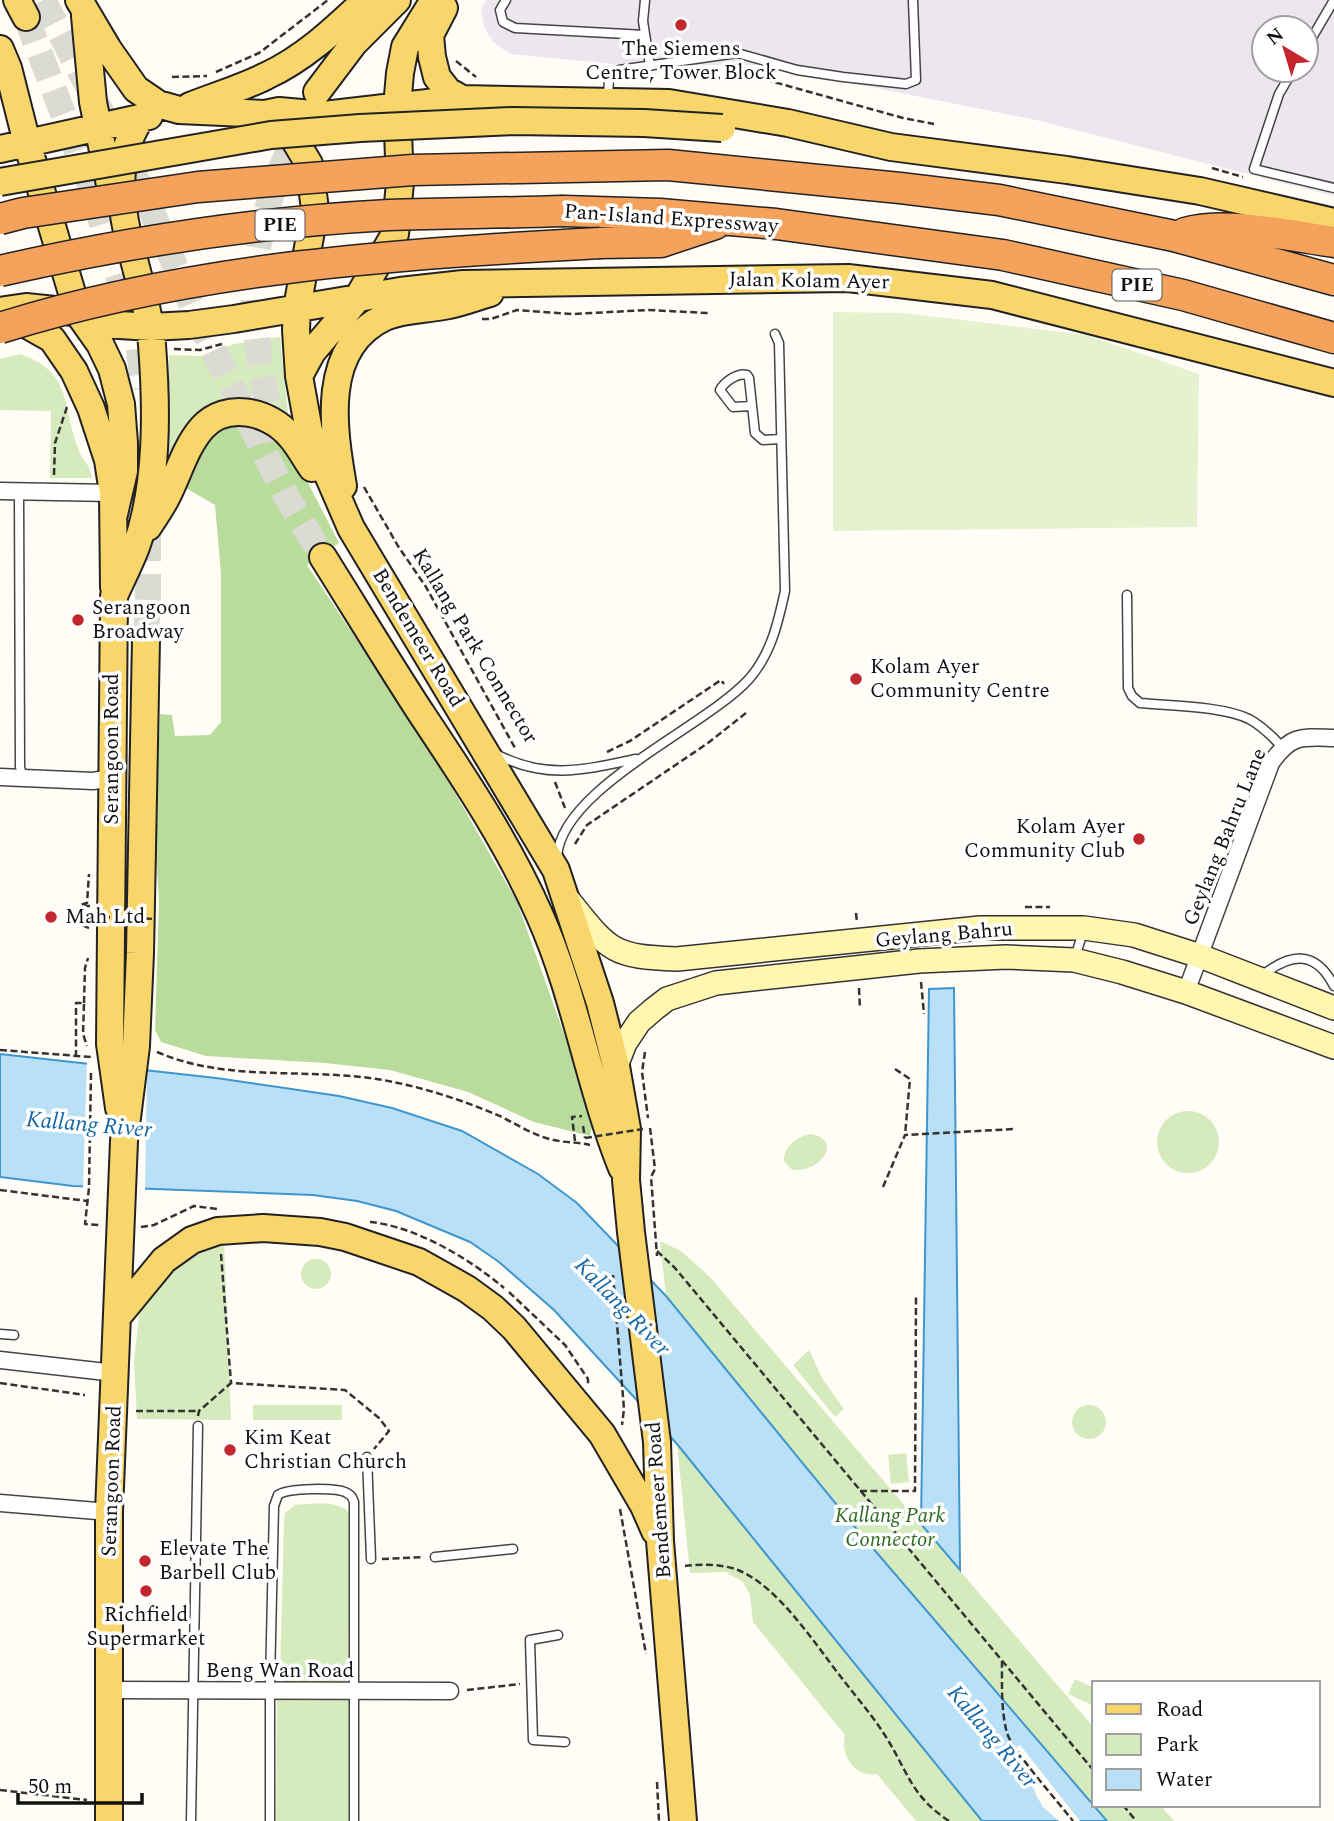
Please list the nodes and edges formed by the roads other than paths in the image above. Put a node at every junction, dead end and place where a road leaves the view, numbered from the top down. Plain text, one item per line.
1 (366, 0) edge
2 (397, 0) edge
3 (434, 0) edge
4 (448, 0) edge
5 (506, 0) edge
6 (645, 0) edge
7 (913, 0) edge
8 (1334, 0) edge
9 (82, 5) edge
10 (1320, 24) edge
11 (645, 35) junction
12 (4, 58) edge
13 (650, 66) junction
14 (1285, 84) edge
15 (317, 92) dead end
16 (462, 99) junction
17 (0, 100) edge
18 (608, 101) junction
19 (397, 107) junction
20 (179, 110) junction
21 (265, 114) junction
22 (141, 118) junction
23 (99, 127) junction
24 (27, 143) junction
25 (891, 147) junction
26 (0, 149) edge
27 (0, 182) edge
28 (1334, 188) edge
29 (0, 219) edge
30 (729, 220) junction
31 (1334, 222) edge
32 (1174, 236) junction
33 (1334, 245) edge
34 (0, 271) edge
35 (1334, 280) edge
36 (540, 282) junction
37 (357, 299) junction
38 (297, 308) junction
39 (78, 313) junction
40 (0, 314) edge
41 (150, 327) junction
42 (0, 328) edge
43 (775, 334) dead end
44 (1334, 338) edge
45 (299, 376) junction
46 (1334, 383) edge
47 (752, 406) junction
48 (781, 439) junction
49 (0, 491) edge
50 (19, 491) junction
51 (114, 503) junction
52 (351, 528) junction
53 (136, 546) junction
54 (323, 557) tunnel mouth
55 (1127, 595) dead end
56 (114, 596) junction
57 (146, 639) tunnel mouth
58 (1334, 738) edge
59 (1282, 747) junction
60 (484, 748) junction
61 (639, 758) junction
62 (0, 778) edge
63 (111, 778) junction
64 (23, 780) junction
65 (564, 861) junction
66 (566, 897) junction
67 (1084, 928) junction
68 (1200, 956) junction
69 (1074, 960) junction
70 (1258, 979) junction
71 (1334, 986) edge
72 (1186, 992) junction
73 (1334, 1008) edge
74 (1334, 1047) edge
75 (115, 1048) junction
76 (616, 1066) junction
77 (626, 1180) junction
78 (118, 1316) junction
79 (0, 1334) edge
80 (14, 1335) dead end
81 (0, 1360) edge
82 (115, 1373) junction
83 (198, 1426) road end
84 (367, 1457) road end
85 (0, 1503) edge
86 (109, 1512) junction
87 (370, 1537) junction
88 (354, 1539) junction
89 (660, 1541) junction
90 (513, 1549) dead end
91 (435, 1557) road end
92 (371, 1559) road end
93 (558, 1635) dead end
94 (110, 1690) junction
95 (193, 1691) junction
96 (450, 1691) road end
97 (270, 1692) junction
98 (354, 1692) junction
99 (565, 1742) dead end
100 (101, 1811) edge
101 (191, 1821) edge
102 (270, 1821) edge
103 (354, 1821) edge
104 (683, 1821) edge

1 - 20 main road
2 - 15 main road
3 - 19 main road
4 - 16 main road
5 - 11 lane
6 - 11 lane
7 - 13 lane
8 - 10 lane
9 - 20 main road
9 - 23 main road
11 - 13 lane
12 - 17 main road
12 - 24 main road
13 - 18 lane
14 - 28 lane
16 - 18 main road
16 - 19 main road
18 - 25 main road
19 - 21 main road
19 - 37 main road
20 - 21 main road
20 - 22 main road
21 - 38 main road
22 - 23 main road
22 - 41 main road, Serangoon Road
23 - 24 main road
23 - 39 main road
24 - 26 main road
24 - 39 main road
25 - 27 main road, bridge
25 - 31 main road
29 - 32 highway, PIE, bridge
30 - 34 highway, Pan-Island Expressway / PIE, bridge
30 - 42 highway, bridge
30 - 44 highway, Pan-Island Expressway / PIE
32 - 33 highway
32 - 35 highway, PIE
36 - 37 main road, Jalan Kolam Ayer
36 - 46 main road, Jalan Kolam Ayer
36 - 52 main road
37 - 38 main road, Jalan Kolam Ayer
37 - 45 main road
38 - 41 main road
38 - 45 main road, Bendemeer Road
39 - 40 main road
39 - 41 main road
39 - 51 main road
40 - 51 main road
41 - 53 main road, Serangoon Road
43 - 48 lane
45 - 52 main road, Bendemeer Road
47 - 47 lane
47 - 48 lane
48 - 61 lane
49 - 50 street
50 - 51 street
50 - 64 lane
51 - 56 main road
52 - 53 main road
52 - 60 main road, Bendemeer Road
53 - 56 main road, Serangoon Road
54 - 77 main road, Bendemeer Road
55 - 59 lane
56 - 63 main road, Serangoon Road
57 - 75 main road, Serangoon Road
58 - 59 street, Geylang Bahru Lane
59 - 68 street, Geylang Bahru Lane
60 - 61 lane
60 - 65 main road, Bendemeer Road
61 - 65 lane
62 - 64 street
63 - 64 street
63 - 75 main road, Serangoon Road
65 - 66 main road, Bendemeer Road
66 - 67 main road, Geylang Bahru
66 - 76 main road, Bendemeer Road
67 - 68 main road, Geylang Bahru
67 - 69 lane
68 - 70 main road, Geylang Bahru
68 - 72 street, Geylang Bahru Lane
69 - 72 main road, Geylang Bahru
69 - 76 main road, Geylang Bahru
70 - 71 lane
70 - 73 main road, Geylang Bahru
72 - 74 main road, Geylang Bahru
75 - 78 main road, Serangoon Road
76 - 77 main road, Bendemeer Road
77 - 89 main road, Bendemeer Road
78 - 82 main road, Serangoon Road
78 - 89 main road
79 - 80 lane
81 - 82 street
82 - 86 main road, Serangoon Road
83 - 95 lane
84 - 87 lane
85 - 86 street
86 - 94 main road, Serangoon Road
87 - 88 lane
87 - 92 lane
88 - 97 lane
88 - 98 lane
89 - 104 main road, Bendemeer Road
90 - 91 lane
93 - 99 lane
94 - 95 street, Beng Wan Road
94 - 100 main road, Serangoon Road
95 - 97 street, Beng Wan Road
95 - 101 lane
96 - 98 street, Beng Wan Road
97 - 98 street, Beng Wan Road
97 - 102 lane
98 - 103 lane

